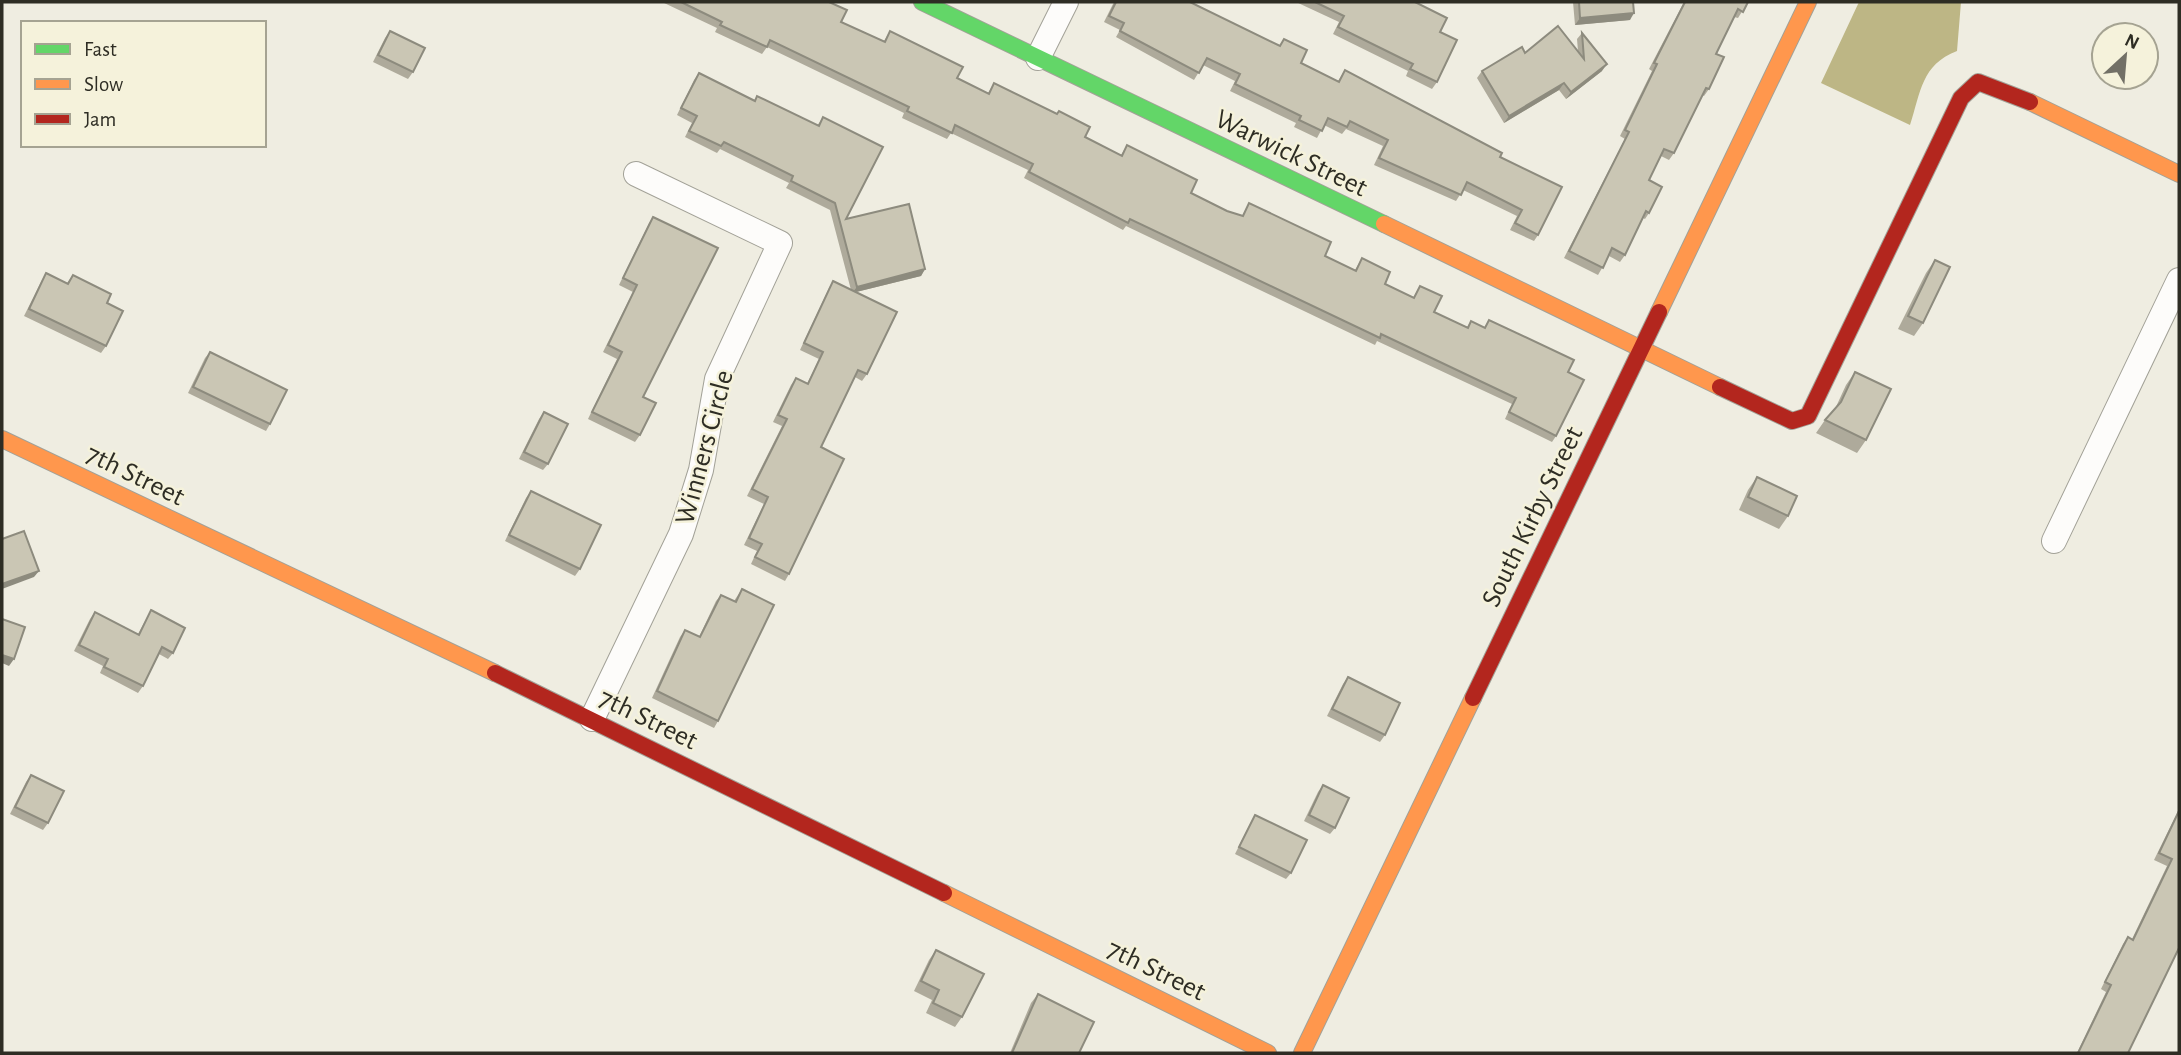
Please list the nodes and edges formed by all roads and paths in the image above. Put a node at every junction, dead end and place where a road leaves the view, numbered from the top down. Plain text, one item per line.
1 (922, 2) edge
2 (1066, 2) edge
3 (1808, 2) edge
4 (1038, 58) junction
5 (636, 174) dead end
6 (2179, 174) edge
7 (2179, 280) edge
8 (1640, 349) junction
9 (2, 439) edge
10 (2054, 541) dead end
11 (592, 719) junction
12 (1268, 1053) edge
13 (1302, 1053) edge

1 - 4 street, Warwick Street
2 - 4 street
3 - 8 street, South Kirby Street
4 - 8 street, Warwick Street
5 - 11 street, Winners Circle
6 - 8 street, Warwick Street
7 - 10 street
8 - 13 street, South Kirby Street
9 - 11 street, 7th Street
11 - 12 street, 7th Street

